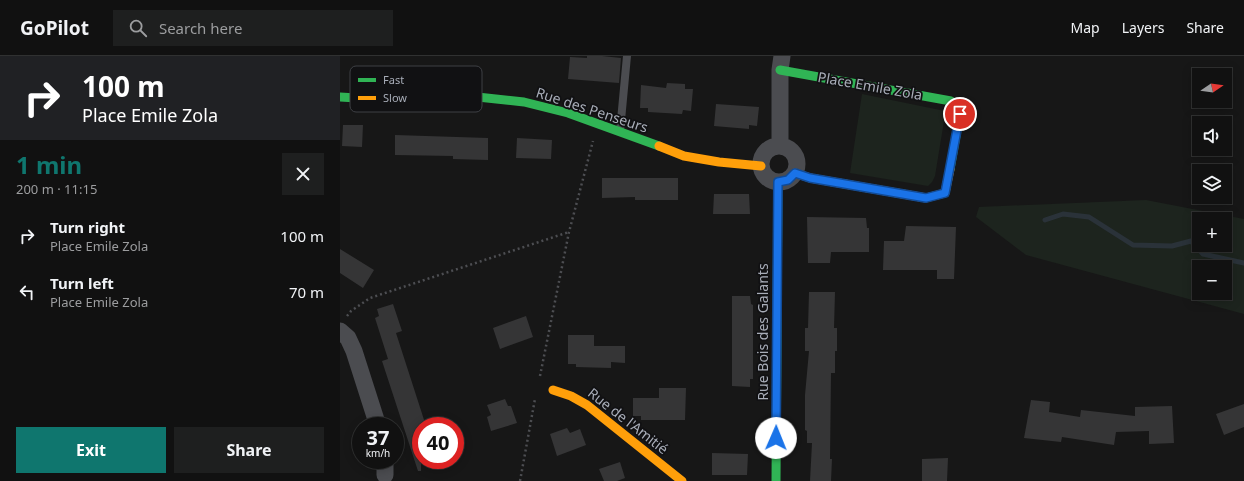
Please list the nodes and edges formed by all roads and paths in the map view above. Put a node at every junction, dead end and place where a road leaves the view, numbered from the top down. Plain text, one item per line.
1 (627, 56) edge
2 (781, 63) edge
3 (482, 96) edge
4 (340, 97) edge
5 (350, 98) edge
6 (598, 123) junction
7 (620, 132) junction
8 (780, 146) junction
9 (761, 166) junction
10 (795, 173) junction
11 (778, 182) junction
12 (569, 232) junction
13 (342, 325) edge
14 (539, 381) dead end
15 (553, 390) dead end
16 (536, 395) dead end
17 (375, 417) edge
18 (520, 481) edge
19 (682, 481) edge
20 (776, 481) edge

1 - 7 lane
2 - 8 street, Place Emile Zola
2 - 10 street, Place Emile Zola
3 - 6 street, Rue des Penseurs
4 - 5 street, Rue des Penseurs
6 - 7 street, Rue des Penseurs
6 - 12 path
7 - 9 street, Rue des Penseurs
8 - 9 street
8 - 10 street
9 - 11 street
10 - 11 street
11 - 20 street, Rue Bois des Galants
12 - 13 path
12 - 14 path
13 - 17 street
15 - 19 street, Rue de l'Amitié
16 - 18 path

